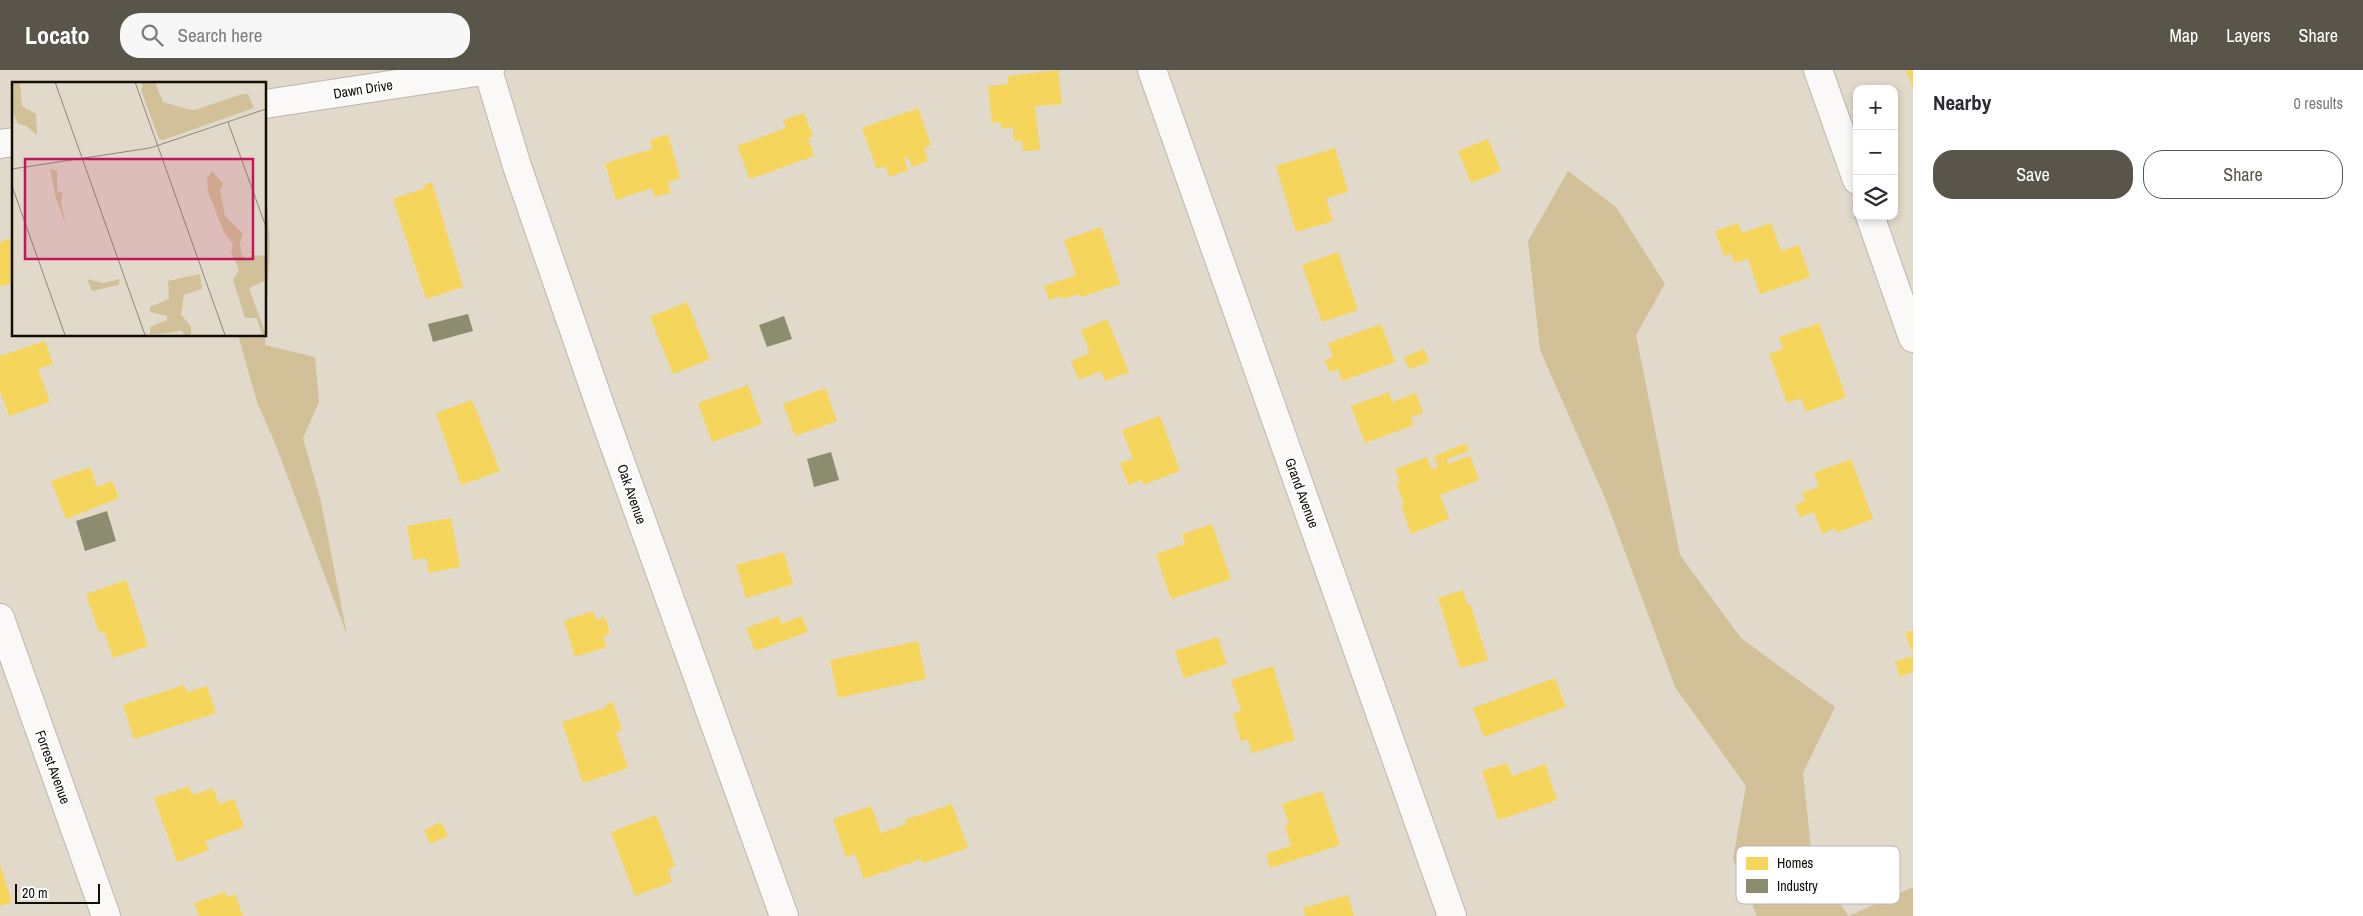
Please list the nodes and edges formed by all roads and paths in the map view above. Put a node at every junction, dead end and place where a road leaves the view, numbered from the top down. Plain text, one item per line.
1 (489, 70) edge
2 (1152, 70) edge
3 (1818, 70) edge
4 (266, 104) edge
5 (1855, 175) edge
6 (1871, 220) edge
7 (1913, 338) edge
8 (0, 618) edge
9 (106, 916) edge
10 (784, 916) edge
11 (1452, 916) edge

1 - 4 street, Dawn Drive
1 - 10 street, Oak Avenue
2 - 11 street, Grand Avenue
3 - 5 street
6 - 7 street
8 - 9 street, Forrest Avenue

